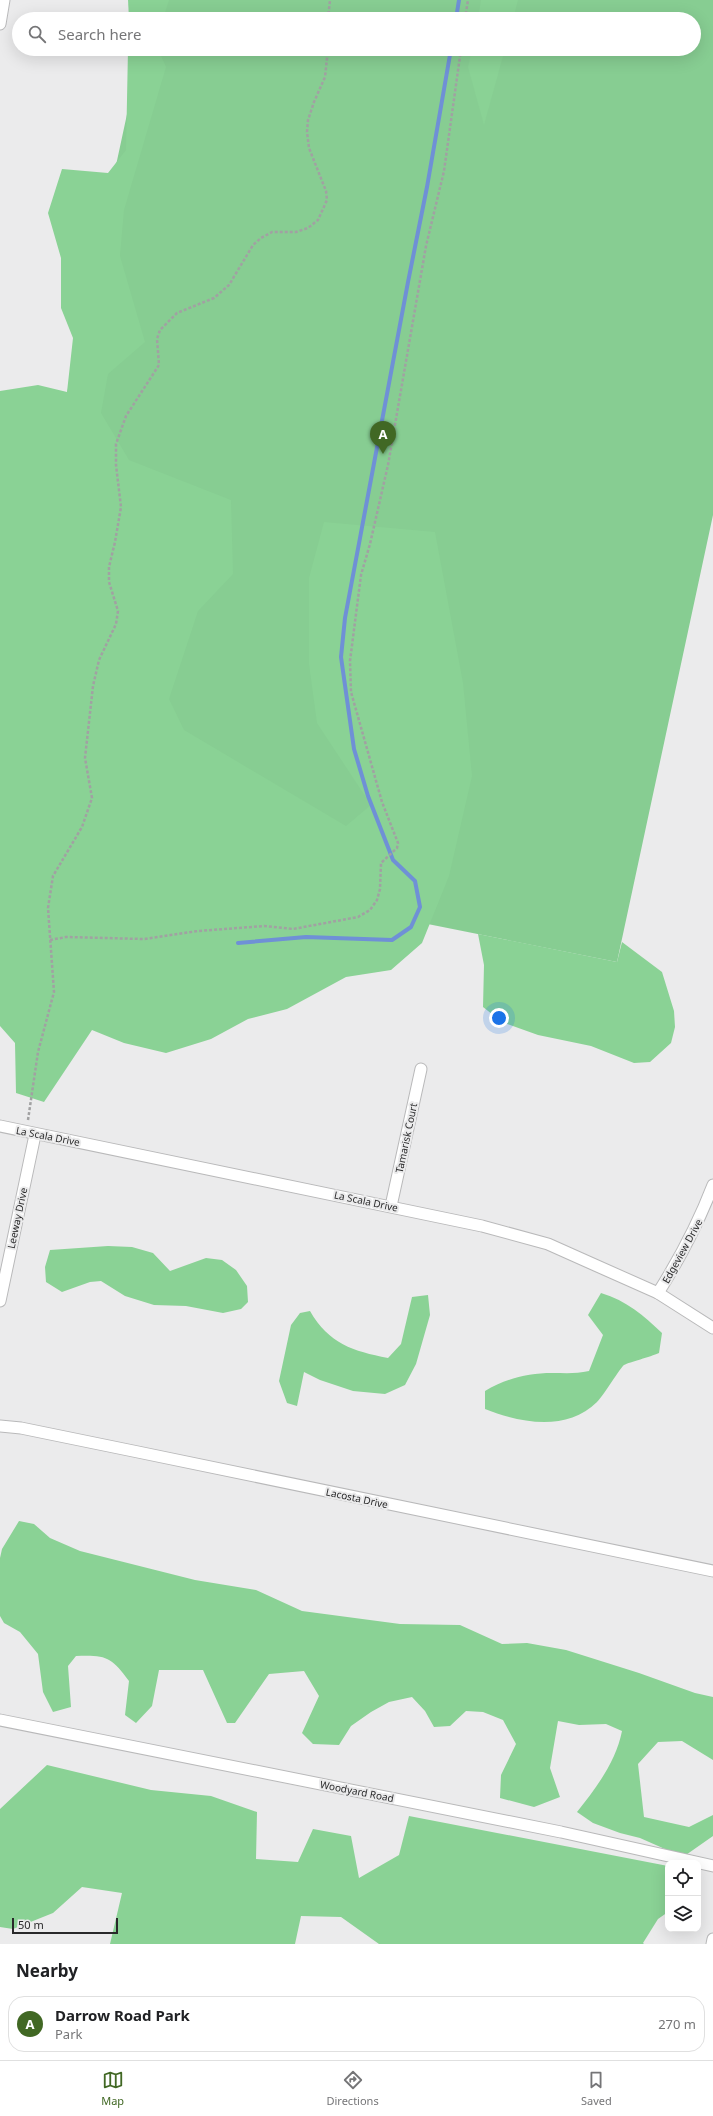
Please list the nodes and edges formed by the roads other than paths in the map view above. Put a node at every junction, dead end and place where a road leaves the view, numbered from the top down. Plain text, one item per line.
1 (4, 0) edge
2 (0, 24) edge
3 (421, 1069) dead end
4 (0, 1126) edge
5 (30, 1134) junction
6 (713, 1186) edge
7 (391, 1206) junction
8 (658, 1293) junction
9 (0, 1301) edge
10 (713, 1328) edge
11 (0, 1426) edge
12 (713, 1571) edge
13 (0, 1720) edge
14 (713, 1866) edge
15 (713, 1939) edge
16 (712, 1944) edge

1 - 2 street
3 - 7 street, Tamarisk Court
4 - 5 street, La Scala Drive
5 - 7 street, La Scala Drive
5 - 9 street, Leeway Drive
6 - 8 street, Edgeview Drive
7 - 8 street, La Scala Drive
8 - 10 street, La Scala Drive
11 - 12 street, Lacosta Drive
13 - 14 street, Woodyard Road
15 - 16 street

